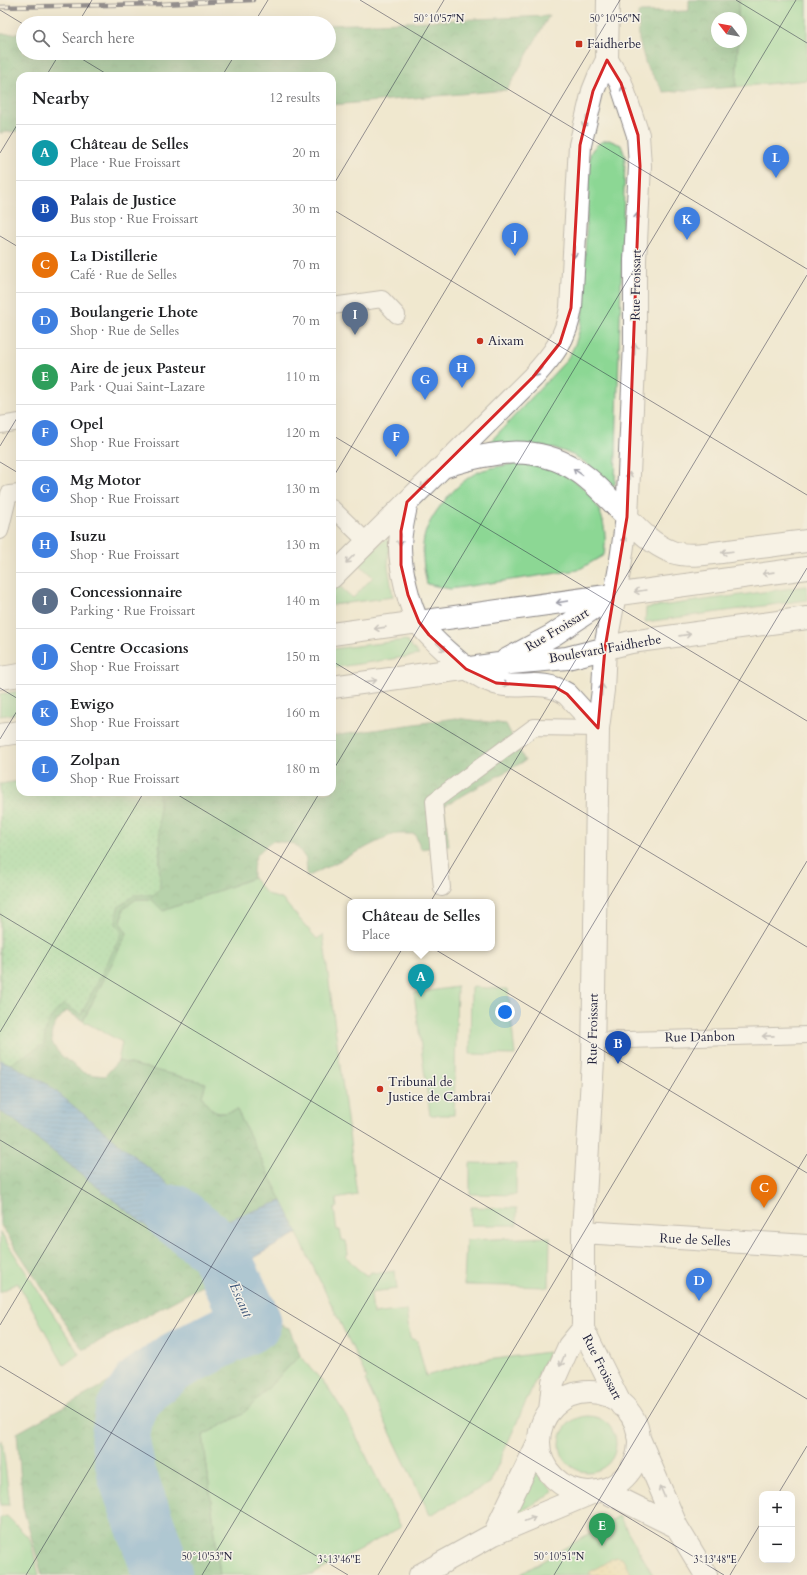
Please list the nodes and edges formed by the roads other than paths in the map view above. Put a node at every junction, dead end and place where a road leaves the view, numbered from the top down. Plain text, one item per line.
1 (608, 0) edge
2 (607, 60) junction
3 (336, 305) edge
4 (397, 315) dead end
5 (16, 423) edge
6 (0, 425) edge
7 (443, 467) junction
8 (16, 493) edge
9 (407, 502) junction
10 (336, 512) edge
11 (627, 517) junction
12 (0, 531) edge
13 (807, 541) edge
14 (366, 542) junction
15 (807, 568) edge
16 (336, 573) edge
17 (615, 595) junction
18 (807, 618) edge
19 (419, 622) junction
20 (336, 633) edge
21 (605, 648) junction
22 (498, 664) junction
23 (466, 669) junction
24 (16, 676) edge
25 (0, 678) edge
26 (336, 686) edge
27 (598, 728) junction
28 (16, 733) edge
29 (0, 735) edge
30 (442, 888) dead end
31 (807, 1035) edge
32 (593, 1041) junction
33 (583, 1232) junction
34 (807, 1246) edge
35 (583, 1329) junction
36 (621, 1405) junction
37 (550, 1411) junction
38 (638, 1436) junction
39 (539, 1441) junction
40 (599, 1491) junction
41 (677, 1527) junction
42 (494, 1534) junction
43 (420, 1575) edge
44 (706, 1575) edge

1 - 2 street
2 -> 7 street
11 -> 2 street, Rue Froissart
3 - 4 lane
5 - 6 lane
7 -> 9 street
11 -> 7 street
8 - 12 lane
9 - 14 street
9 -> 19 street
10 - 14 lane
13 -> 11 street
17 -> 11 street, Rue Froissart
14 -> 16 street
15 -> 17 street
17 -> 19 street
17 - 21 street, Rue Froissart
17 - 22 street, Rue Froissart
21 -> 18 street, Boulevard Faidherbe
19 -> 20 street
19 -> 23 street
21 - 22 street, Boulevard Faidherbe
27 -> 21 street, Rue Froissart
22 - 23 street, Boulevard Faidherbe
26 -> 23 street, Boulevard Faidherbe
23 -> 27 street
24 - 25 street
27 - 30 lane
27 - 32 street, Rue Froissart
28 - 29 street
31 -> 32 lane, Rue Danbon
32 - 33 street, Rue Froissart
33 - 34 street, Rue de Selles
33 - 35 street, Rue Froissart
35 - 36 street, Rue Froissart
35 -> 37 street, Rue Froissart
36 - 37 street
36 - 38 street
37 - 39 street
38 - 40 street
41 -> 38 street
39 - 40 street
39 - 42 street
40 - 41 street
42 -> 40 street
41 - 44 street
42 - 43 street

